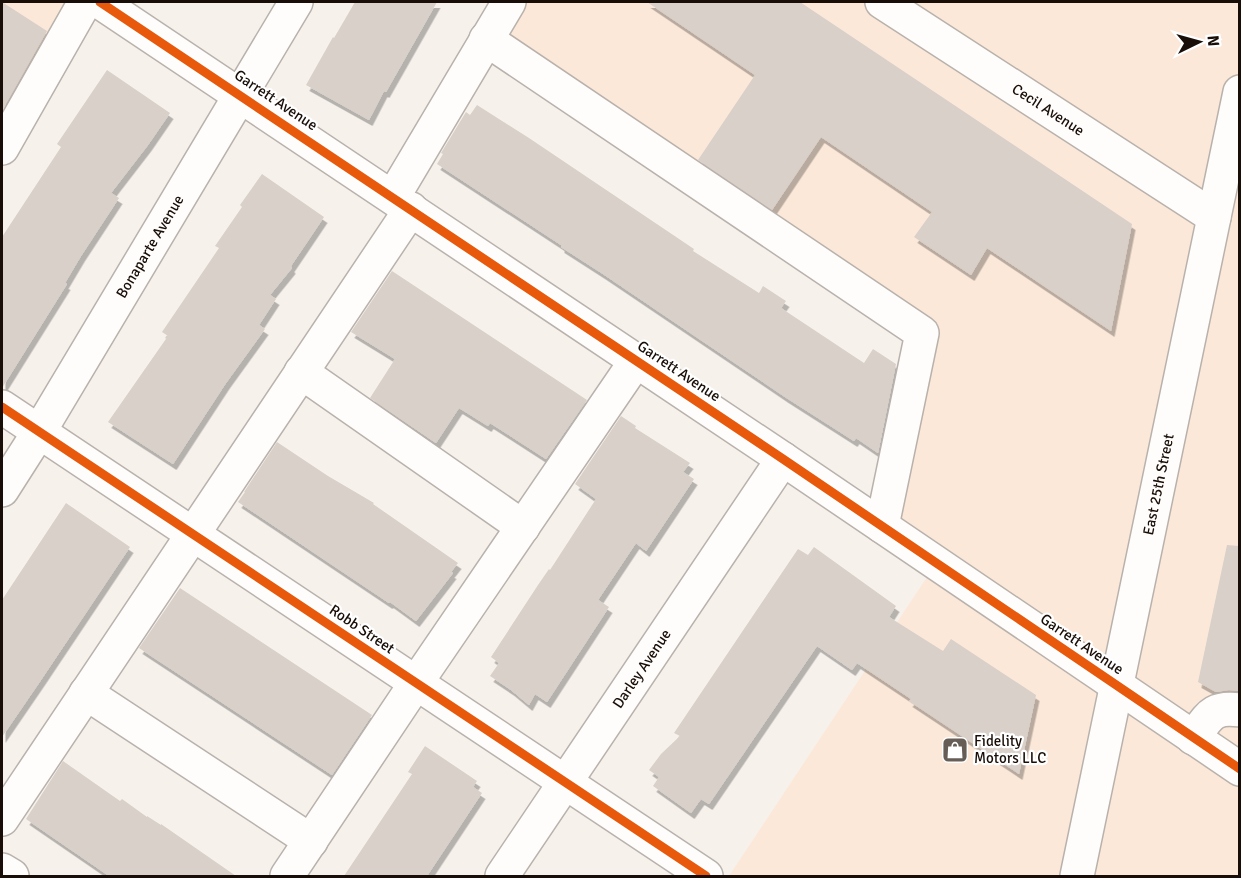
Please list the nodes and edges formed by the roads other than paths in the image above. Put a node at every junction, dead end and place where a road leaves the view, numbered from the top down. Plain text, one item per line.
1 (85, 2) edge
2 (100, 2) edge
3 (296, 2) edge
4 (508, 2) edge
5 (882, 2) edge
6 (486, 39) junction
7 (1239, 92) edge
8 (240, 95) junction
9 (2, 148) edge
10 (402, 203) junction
11 (1214, 217) junction
12 (636, 361) junction
13 (301, 372) junction
14 (2, 406) edge
15 (39, 432) junction
16 (783, 459) junction
17 (2, 490) edge
18 (882, 526) junction
19 (524, 527) junction
20 (193, 534) junction
21 (416, 683) junction
22 (1117, 686) junction
23 (86, 693) junction
24 (1239, 710) edge
25 (1193, 738) junction
26 (1239, 769) edge
27 (565, 782) junction
28 (2, 819) edge
29 (311, 840) junction
30 (2, 870) edge
31 (12, 876) edge
32 (287, 876) edge
33 (502, 876) edge
34 (706, 876) edge
35 (1077, 876) edge

1 - 9 street
2 - 8 street, Garrett Avenue
3 - 8 street, Bonaparte Avenue
4 - 6 street
5 - 11 street, Cecil Avenue
6 - 10 street
6 - 18 street
7 - 11 street, East 25th Street
8 - 10 street, Garrett Avenue
8 - 15 street, Bonaparte Avenue
10 - 12 street, Garrett Avenue
10 - 13 street
11 - 22 street, East 25th Street
12 - 16 street, Garrett Avenue
12 - 19 street
13 - 19 street
13 - 20 street
14 - 15 street, Robb Street
15 - 17 street, Bonaparte Avenue
15 - 20 street, Robb Street
16 - 18 street, Garrett Avenue
16 - 27 street, Darley Avenue
18 - 22 street, Garrett Avenue
19 - 21 street
20 - 21 street, Robb Street
20 - 23 street
21 - 27 street, Robb Street
21 - 29 street
22 - 25 street, Garrett Avenue
22 - 35 street, East 25th Street
23 - 28 street
23 - 29 street
24 - 25 street
25 - 26 street, Garrett Avenue
27 - 33 street, Darley Avenue
27 - 34 street, Robb Street
29 - 32 street
30 - 31 street

